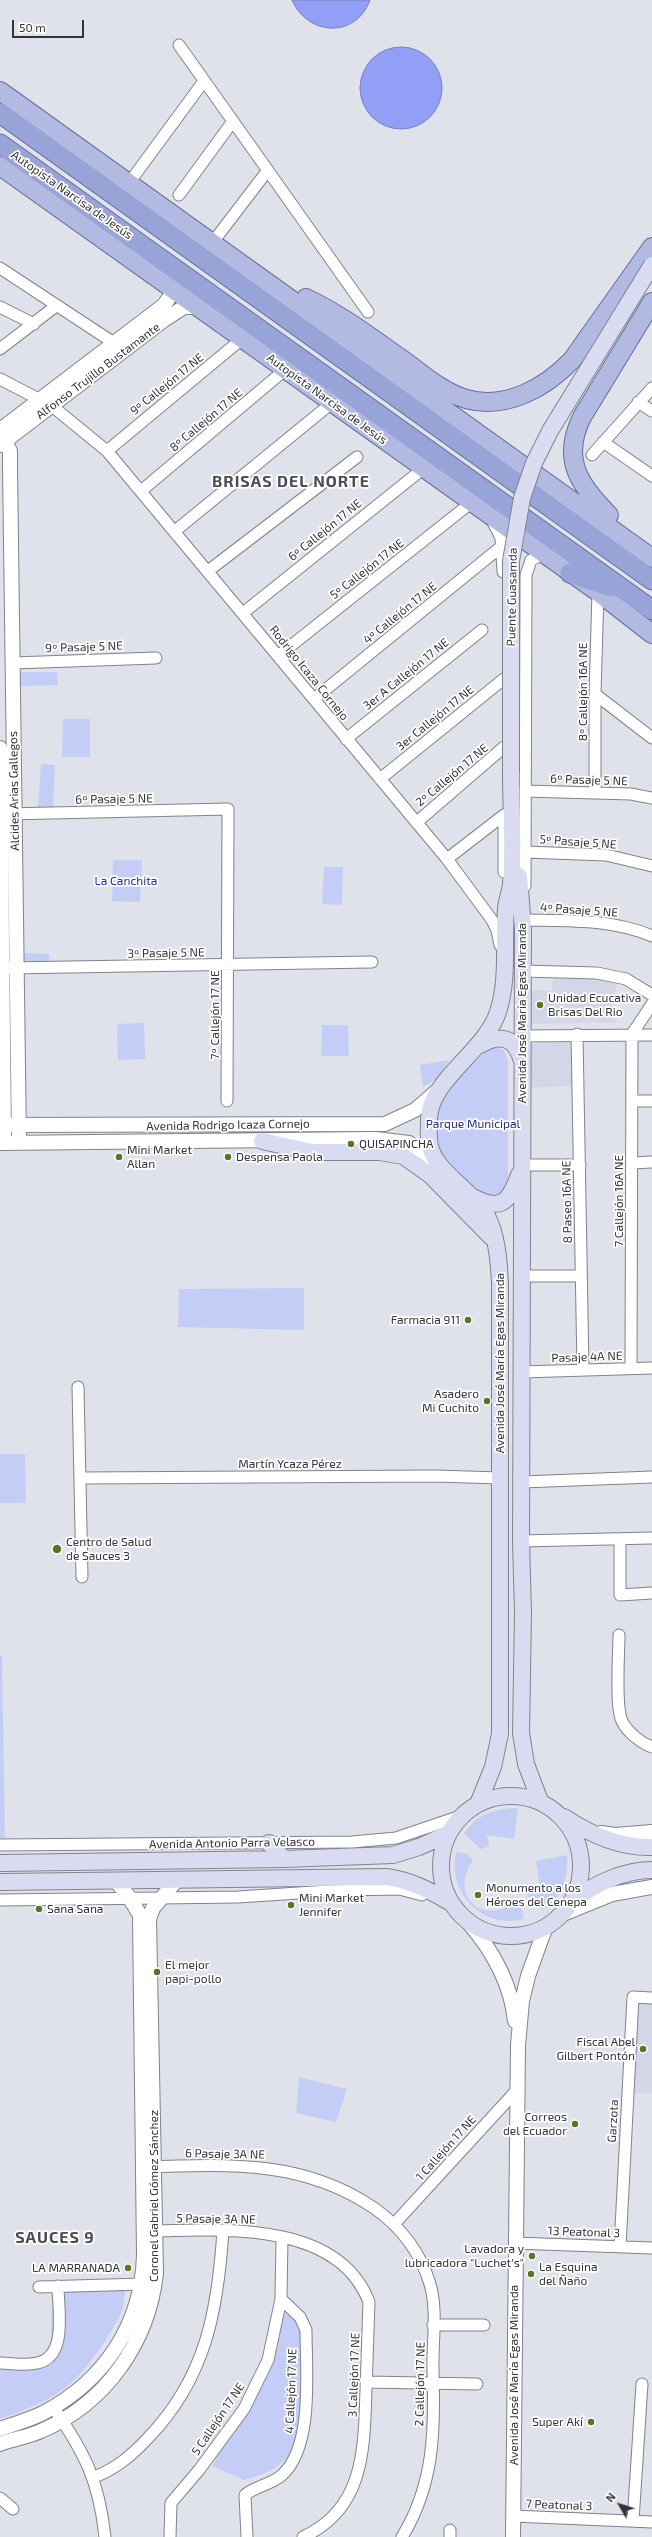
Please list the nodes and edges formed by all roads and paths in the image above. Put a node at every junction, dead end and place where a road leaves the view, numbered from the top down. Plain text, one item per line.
1 (179, 45) dead end
2 (204, 82) junction
3 (0, 91) edge
4 (0, 113) edge
5 (233, 121) junction
6 (0, 144) edge
7 (0, 166) edge
8 (268, 170) junction
9 (129, 183) junction
10 (179, 195) dead end
11 (213, 242) junction
12 (652, 247) edge
13 (652, 265) edge
14 (0, 268) edge
15 (652, 276) edge
16 (264, 278) junction
17 (169, 286) junction
18 (652, 302) edge
19 (56, 306) junction
20 (0, 307) edge
21 (199, 307) junction
22 (368, 312) dead end
23 (34, 324) junction
24 (243, 338) junction
25 (114, 343) junction
26 (0, 349) edge
27 (286, 369) junction
28 (0, 378) edge
29 (652, 388) edge
30 (46, 402) junction
31 (332, 402) junction
32 (638, 402) junction
33 (652, 411) edge
34 (2, 439) edge
35 (603, 442) junction
36 (107, 451) junction
37 (592, 455) dead end
38 (357, 457) dead end
39 (424, 468) junction
40 (652, 476) edge
41 (141, 491) junction
42 (472, 502) junction
43 (487, 513) junction
44 (175, 531) junction
45 (502, 546) junction
46 (546, 556) junction
47 (650, 556) edge
48 (208, 571) junction
49 (570, 573) junction
50 (652, 580) edge
51 (598, 592) junction
52 (629, 593) junction
53 (652, 610) edge
54 (243, 613) junction
55 (482, 630) dead end
56 (652, 634) edge
57 (278, 656) junction
58 (156, 658) dead end
59 (13, 663) junction
60 (505, 678) junction
61 (595, 694) junction
62 (314, 699) junction
63 (652, 738) edge
64 (346, 739) junction
65 (0, 748) edge
66 (504, 748) junction
67 (515, 772) junction
68 (380, 779) junction
69 (525, 791) junction
70 (595, 792) junction
71 (651, 795) edge
72 (228, 809) joint
73 (5, 814) edge
74 (504, 815) junction
75 (417, 822) junction
76 (525, 852) junction
77 (447, 859) junction
78 (652, 866) edge
79 (506, 907) junction
80 (525, 925) junction
81 (652, 936) edge
82 (372, 962) dead end
83 (228, 965) junction
84 (7, 968) edge
85 (523, 971) junction
86 (505, 982) junction
87 (652, 995) edge
88 (652, 1004) edge
89 (578, 1034) junction
90 (632, 1034) junction
91 (652, 1035) edge
92 (522, 1036) junction
93 (480, 1045) junction
94 (522, 1062) junction
95 (443, 1085) junction
96 (227, 1101) dead end
97 (632, 1101) junction
98 (652, 1101) edge
99 (2, 1125) edge
100 (19, 1126) junction
101 (262, 1141) junction
102 (19, 1142) junction
103 (2, 1143) edge
104 (632, 1162) junction
105 (652, 1162) edge
106 (580, 1165) junction
107 (522, 1167) junction
108 (443, 1168) junction
109 (473, 1196) junction
110 (494, 1240) junction
111 (522, 1276) junction
112 (581, 1276) junction
113 (631, 1368) junction
114 (652, 1368) edge
115 (583, 1370) junction
116 (522, 1372) junction
117 (78, 1387) dead end
118 (652, 1477) edge
119 (80, 1478) junction
120 (500, 1478) junction
121 (522, 1482) junction
122 (652, 1538) edge
123 (620, 1540) junction
124 (521, 1541) junction
125 (82, 1577) dead end
126 (652, 1593) edge
127 (620, 1635) dead end
128 (647, 1744) edge
129 (540, 1802) junction
130 (478, 1804) junction
131 (555, 1811) junction
132 (461, 1816) junction
133 (583, 1830) junction
134 (652, 1832) edge
135 (448, 1834) junction
136 (269, 1843) junction
137 (0, 1845) edge
138 (652, 1847) edge
139 (284, 1859) junction
140 (0, 1862) edge
141 (652, 1870) edge
142 (116, 1881) junction
143 (176, 1881) junction
144 (0, 1882) edge
145 (652, 1886) edge
146 (129, 1897) junction
147 (160, 1897) junction
148 (0, 1900) edge
149 (569, 1904) junction
150 (459, 1912) junction
151 (552, 1921) junction
152 (652, 1998) edge
153 (518, 2045) junction
154 (517, 2090) junction
155 (148, 2167) junction
156 (395, 2223) junction
157 (223, 2230) junction
158 (156, 2231) junction
159 (282, 2237) junction
160 (515, 2243) junction
161 (620, 2247) junction
162 (652, 2248) edge
163 (420, 2259) joint
164 (142, 2284) junction
165 (58, 2286) junction
166 (39, 2287) dead end
167 (281, 2299) junction
168 (369, 2302) joint
169 (434, 2325) junction
170 (484, 2325) dead end
171 (0, 2363) edge
172 (366, 2382) junction
173 (434, 2384) junction
174 (476, 2384) dead end
175 (642, 2384) dead end
176 (53, 2407) junction
177 (63, 2421) junction
178 (0, 2429) edge
179 (0, 2444) edge
180 (94, 2477) junction
181 (0, 2498) edge
182 (13, 2509) dead end
183 (513, 2516) junction
184 (633, 2521) junction
185 (652, 2522) edge
186 (105, 2537) edge
187 (170, 2537) edge
188 (247, 2537) edge
189 (303, 2537) edge
190 (402, 2537) edge
191 (513, 2537) edge

1 - 2 street
2 - 5 street
2 - 9 street
3 - 9 main road
4 - 50 highway, Autopista Narcisa de Jesús
5 - 8 street
5 - 10 street
6 - 52 highway, Autopista Narcisa de Jesús
7 - 17 main road, Autopista Narcisa de Jesús
8 - 11 street
8 - 22 street
9 - 11 main road
11 - 16 main road
12 - 16 main road
13 - 67 main road, Puente Guasamda, bridge
14 - 19 street
15 - 67 main road, Puente Guasamda
16 - 47 main road
17 - 21 main road, Autopista Narcisa de Jesús
17 - 25 street, Alfonso Trujillo Bustamante
18 - 47 main road
19 - 23 street
19 - 25 street
20 - 23 street
21 - 24 main road, Autopista Narcisa de Jesús
21 - 30 street, Alfonso Trujillo Bustamante
23 - 26 street
24 - 27 main road, Autopista Narcisa de Jesús
24 - 36 street, 9º Callejón 17 NE
25 - 30 street, Alfonso Trujillo Bustamante
27 - 31 main road, Autopista Narcisa de Jesús
27 - 41 street, 8º Callejón 17 NE
28 - 30 street, Rodrigo Icaza Cornejo
29 - 32 street
30 - 34 street, Alfonso Trujillo Bustamante
30 - 36 street, Rodrigo Icaza Cornejo
31 - 39 main road, Autopista Narcisa de Jesús
31 - 44 street
32 - 33 street
32 - 35 street
34 - 59 street, Alcides Arias Gallegos
35 - 37 street
35 - 40 street
36 - 41 street, Rodrigo Icaza Cornejo
38 - 48 street
39 - 42 main road, Autopista Narcisa de Jesús
39 - 54 street, 6º Callejón 17 NE
41 - 44 street, Rodrigo Icaza Cornejo
42 - 43 main road, Autopista Narcisa de Jesús
42 - 57 street, 5º Callejón 17 NE
43 - 45 street
43 - 46 main road, Autopista Narcisa de Jesús
44 - 48 street, Rodrigo Icaza Cornejo
45 - 60 street
45 - 62 street, 4º Callejón 17 NE
46 - 49 main road, Autopista Narcisa de Jesús
46 - 69 street
48 - 54 street, Rodrigo Icaza Cornejo
49 - 51 main road, Autopista Narcisa de Jesús
49 - 52 highway
51 - 56 main road, Autopista Narcisa de Jesús
51 - 61 street, 8º Callejón 16A NE
52 - 53 highway, Autopista Narcisa de Jesús
54 - 57 street, Rodrigo Icaza Cornejo
55 - 64 street, 3er A Callejón 17 NE
57 - 62 street, Rodrigo Icaza Cornejo
58 - 59 street, 9º Pasaje 5 NE
59 - 73 street, Alcides Arias Gallegos
60 - 66 street
60 - 68 street, 3er Callejón 17 NE
61 - 63 street
61 - 70 street, 8º Callejón 16A NE
62 - 64 street, Rodrigo Icaza Cornejo
64 - 68 street, Rodrigo Icaza Cornejo
65 - 73 street, Alcides Arias Gallegos
66 - 74 street
66 - 75 street, 2º Callejón 17 NE
67 - 79 main road, Avenida José María Egas Miranda
67 - 80 main road, Avenida José María Egas Miranda
68 - 75 street, Rodrigo Icaza Cornejo
69 - 70 street, 6º Pasaje 5 NE
69 - 76 street
70 - 71 street, 6º Pasaje 5 NE
72 - 73 street, 6º Pasaje 5 NE
72 - 83 street, 7º Callejón 17 NE
73 - 84 street, Alcides Arias Gallegos
74 - 77 street
74 - 79 street
75 - 77 street, Rodrigo Icaza Cornejo
76 - 78 street, 5º Pasaje 5 NE
76 - 80 street
77 - 86 street, Rodrigo Icaza Cornejo
79 - 86 main road, Avenida José María Egas Miranda
80 - 81 street, 4º Pasaje 5 NE
80 - 85 main road, Avenida José María Egas Miranda
82 - 83 street, 3º Pasaje 5 NE
83 - 84 street, 3º Pasaje 5 NE
83 - 96 street, 7º Callejón 17 NE
84 - 99 street, Alcides Arias Gallegos
84 - 100 street, Alcides Arias Gallegos
85 - 87 street
85 - 92 main road, Avenida José María Egas Miranda
86 - 93 main road, Avenida José María Egas Miranda
88 - 90 street
89 - 90 street
89 - 92 street
89 - 106 street, 8 Paseo 16A NE
90 - 91 street
90 - 97 street, 7 Callejón 16A NE
92 - 94 main road, Avenida José María Egas Miranda
93 - 94 main road
93 - 95 main road, Avenida José María Egas Miranda
94 - 107 main road, Avenida José María Egas Miranda
95 - 100 street, Avenida Rodrigo Icaza Cornejo
95 - 108 main road, Avenida José María Egas Miranda
97 - 98 street
97 - 104 street, 7 Callejón 16A NE
99 - 100 street, Avenida Rodrigo Icaza Cornejo
99 - 103 street, Alcides Arias Gallegos
100 - 102 street, Alcides Arias Gallegos
101 - 102 street, Avenida Rodrigo Icaza Cornejo
101 - 108 street, Avenida Rodrigo Icaza Cornejo
101 - 110 main road
102 - 103 street, Avenida Rodrigo Icaza Cornejo
104 - 105 street
104 - 113 street, 7 Callejón 16A NE
106 - 107 street
106 - 112 street, 8 Paseo 16A NE
107 - 109 main road
107 - 111 main road, Avenida José María Egas Miranda
108 - 109 main road, Avenida José María Egas Miranda
109 - 110 main road, Avenida José María Egas Miranda
110 - 120 main road, Avenida José María Egas Miranda
111 - 112 street
111 - 116 main road, Avenida José María Egas Miranda
112 - 115 street, 8 Paseo 16A NE
113 - 114 street, Pasaje 4A NE
113 - 115 street, Pasaje 4A NE
115 - 116 street, Pasaje 4A NE
116 - 121 main road, Avenida José María Egas Miranda
117 - 119 street
118 - 121 street
119 - 120 street, Martín Ycaza Pérez
119 - 125 street
120 - 130 main road, Avenida José María Egas Miranda
121 - 124 main road, Avenida José María Egas Miranda
122 - 123 street
123 - 124 street
123 - 126 street
124 - 129 main road, Avenida José María Egas Miranda
127 - 128 street
129 - 130 main road
129 - 131 main road
130 - 132 main road
131 - 133 main road
131 - 149 main road
132 - 135 main road
132 - 136 street, Avenida Antonio Parra Velasco
133 - 134 street
133 - 138 main road
135 - 139 main road, Avenida Antonio Parra Velasco
135 - 150 main road
136 - 137 street, Avenida Antonio Parra Velasco
136 - 139 main road
139 - 140 main road, Avenida Antonio Parra Velasco
141 - 149 main road
142 - 143 main road
142 - 144 main road
142 - 146 street, Coronel Gabriel Gómez Sánchez
143 - 147 street, Coronel Gabriel Gómez Sánchez
143 - 150 main road
145 - 151 street
146 - 147 street
146 - 148 street
146 - 155 street, Coronel Gabriel Gómez Sánchez
147 - 150 street
147 - 155 street, Coronel Gabriel Gómez Sánchez
149 - 151 main road
150 - 151 main road
150 - 153 street, Avenida José María Egas Miranda
151 - 153 street, Avenida José María Egas Miranda
152 - 161 street, Garzota
153 - 154 street, Avenida José María Egas Miranda
154 - 156 street, 1 Callejón 17 NE
154 - 160 street, Avenida José María Egas Miranda
155 - 156 street, 6 Pasaje 3A NE
155 - 158 street, Coronel Gabriel Gómez Sánchez
155 - 164 street, Coronel Gabriel Gómez Sánchez
156 - 163 street, 6 Pasaje 3A NE
157 - 158 street, 5 Pasaje 3A NE
157 - 159 street, 5 Pasaje 3A NE
157 - 180 street
158 - 177 street, Coronel Gabriel Gómez Sánchez
159 - 167 street, 5 Callejón 17 NE
159 - 168 street, 5 Pasaje 3A NE
160 - 161 street, 13 Peatonal 3
160 - 183 street, Avenida José María Egas Miranda
161 - 162 street, 13 Peatonal 3
163 - 169 street, 2 Callejón 17 NE
164 - 165 street
164 - 176 street, Coronel Gabriel Gómez Sánchez
165 - 166 street
165 - 171 street
167 - 187 street, 5 Callejón 17 NE
167 - 188 street, 4 Callejón 17 NE
168 - 172 street, 3 Callejón 17 NE
169 - 170 street
169 - 173 street, 2 Callejón 17 NE
172 - 173 street
172 - 189 street, 3 Callejón 17 NE
173 - 174 street
173 - 190 street, 2 Callejón 17 NE
175 - 184 street
176 - 177 street
176 - 178 street, Coronel Gabriel Gómez Sánchez
177 - 179 street, Coronel Gabriel Gómez Sánchez
177 - 180 street
180 - 186 street
181 - 182 street
183 - 184 street, 7 Peatonal 3
183 - 191 street, Avenida José María Egas Miranda
184 - 185 street, 7 Peatonal 3

